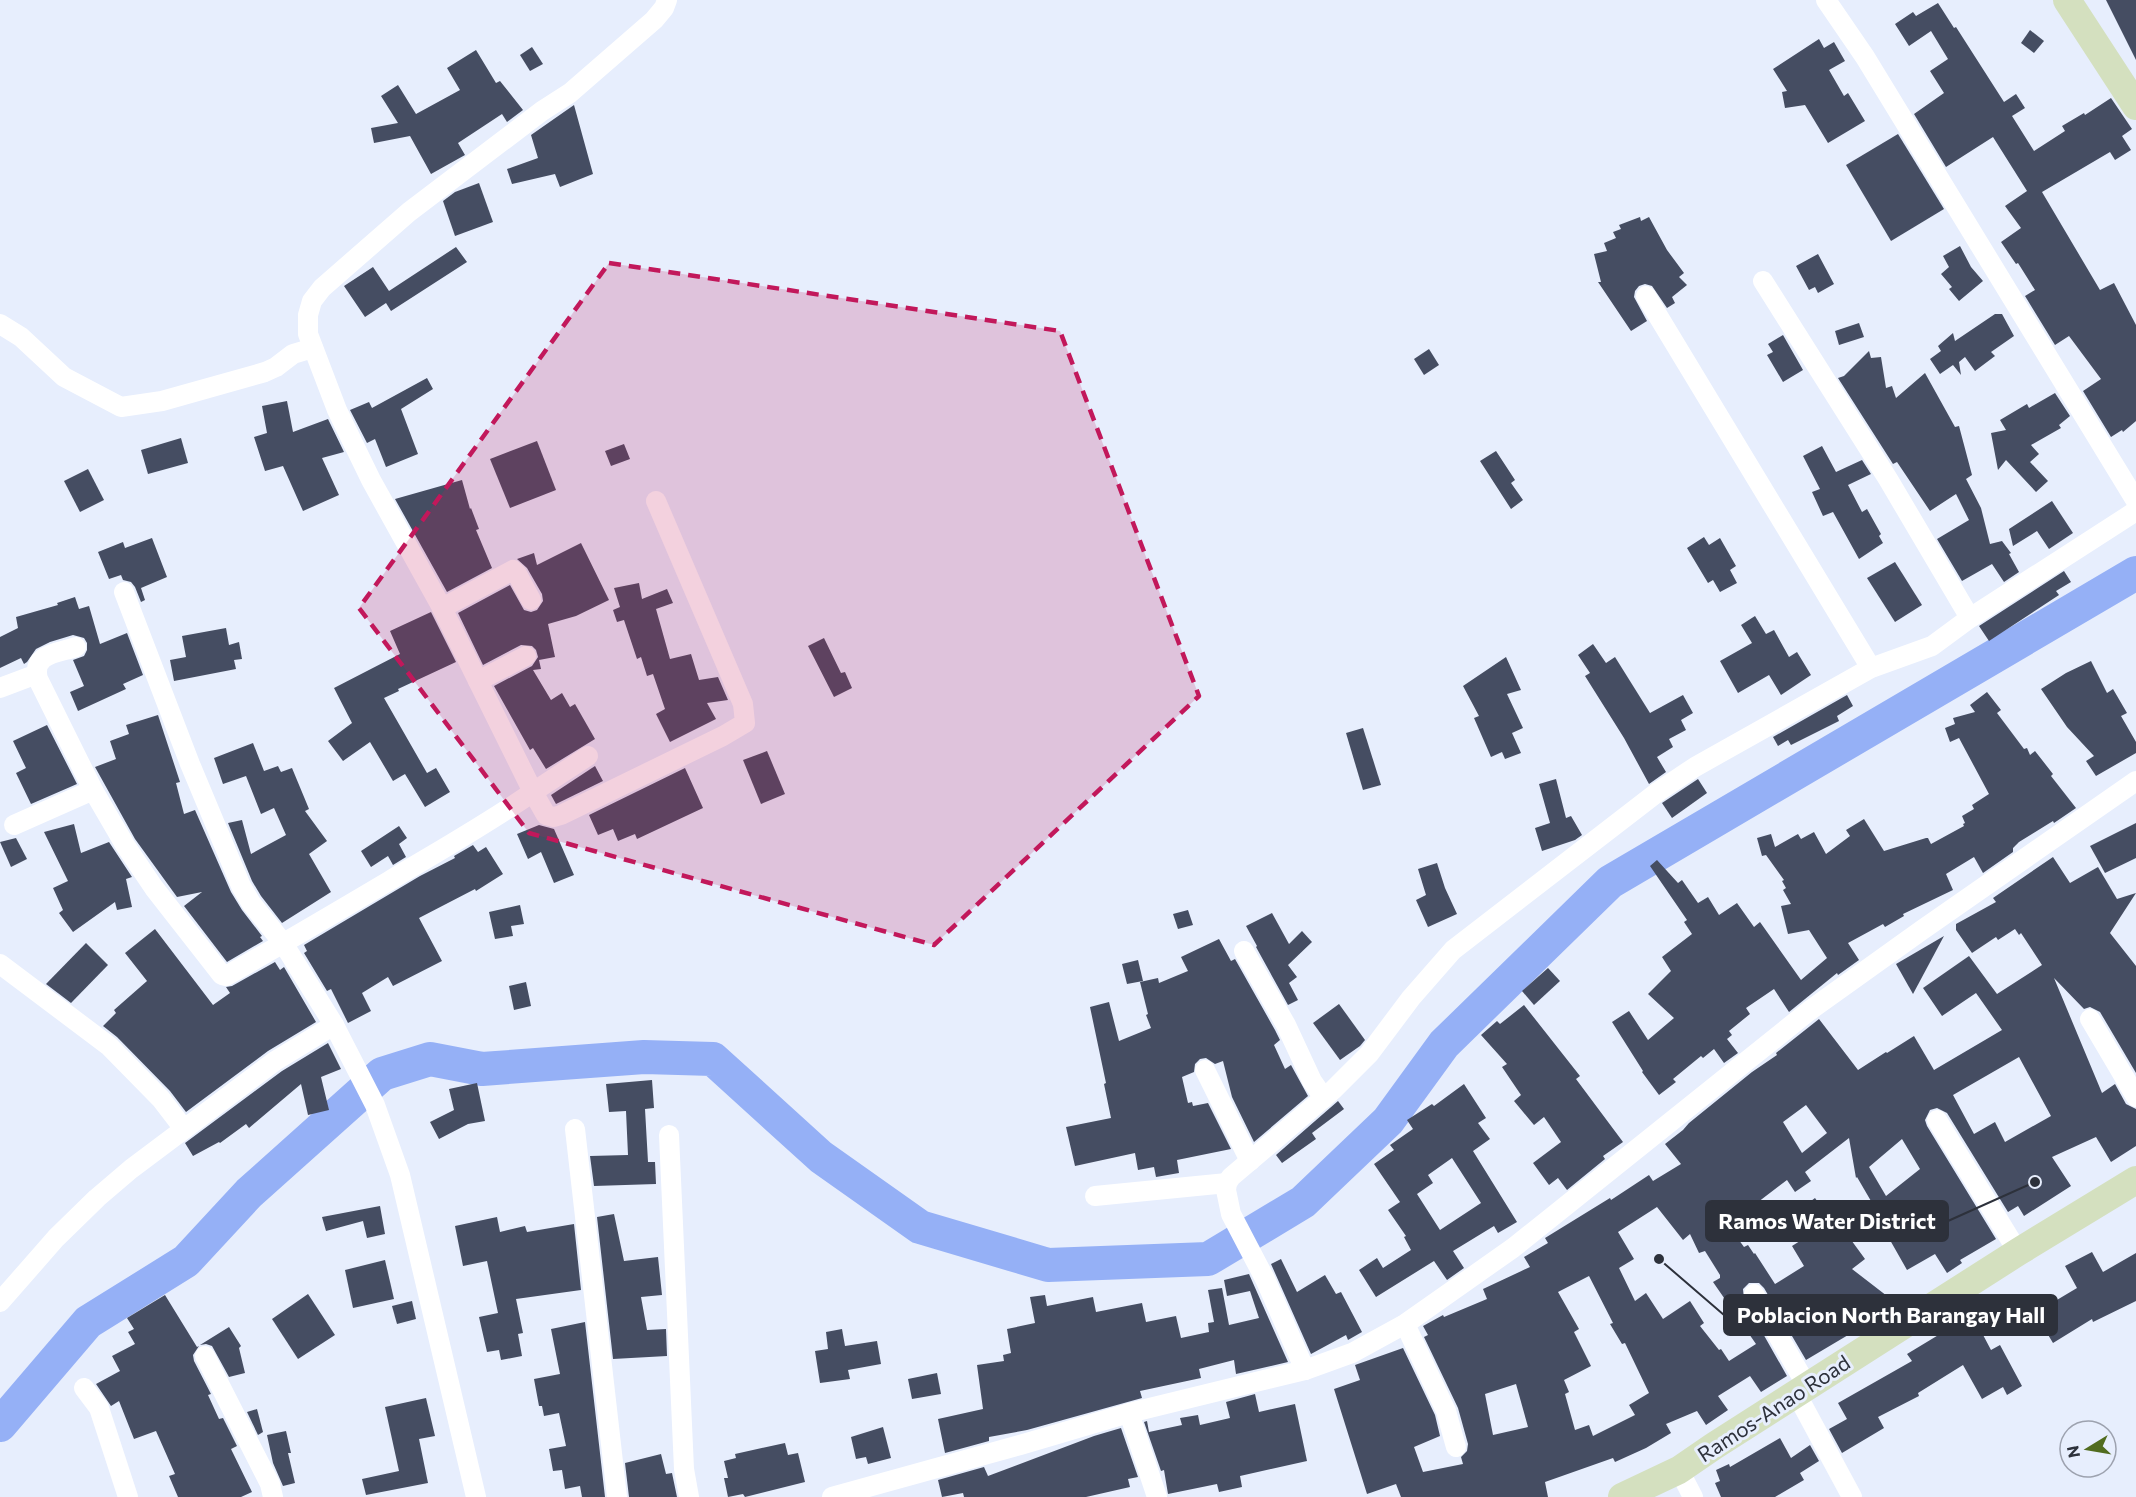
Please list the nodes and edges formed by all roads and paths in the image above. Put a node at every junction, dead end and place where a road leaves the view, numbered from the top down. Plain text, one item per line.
1 (667, 0) edge
2 (1826, 0) edge
3 (2067, 0) edge
4 (2136, 105) edge
5 (1763, 281) dead end
6 (1646, 296) dead end
7 (0, 324) edge
8 (313, 348) junction
9 (656, 501) dead end
10 (2136, 501) edge
11 (2136, 511) edge
12 (124, 592) dead end
13 (531, 600) dead end
14 (442, 608) junction
15 (1970, 618) junction
16 (76, 647) dead end
17 (526, 656) dead end
18 (1871, 668) junction
19 (37, 674) junction
20 (478, 681) junction
21 (0, 688) edge
22 (588, 756) dead end
23 (2136, 782) edge
24 (93, 790) junction
25 (533, 792) junction
26 (14, 825) dead end
27 (283, 943) junction
28 (1244, 951) dead end
29 (0, 964) edge
30 (2090, 1019) dead end
31 (338, 1033) junction
32 (1205, 1070) dead end
33 (2136, 1097) edge
34 (1324, 1098) junction
35 (1937, 1120) dead end
36 (183, 1129) junction
37 (575, 1129) dead end
38 (669, 1135) dead end
39 (1250, 1161) junction
40 (2136, 1180) edge
41 (1227, 1183) junction
42 (1095, 1196) dead end
43 (2018, 1252) junction
44 (1754, 1294) dead end
45 (0, 1302) edge
46 (1405, 1324) junction
47 (205, 1356) dead end
48 (1305, 1370) junction
49 (84, 1388) dead end
50 (1802, 1390) junction
51 (1129, 1413) junction
52 (1455, 1448) dead end
53 (1679, 1470) junction
54 (841, 1496) edge
55 (128, 1497) edge
56 (273, 1497) edge
57 (476, 1497) edge
58 (617, 1497) edge
59 (689, 1497) edge
60 (1157, 1497) edge
61 (1622, 1497) edge
62 (1693, 1497) edge
63 (1852, 1497) edge

1 - 8 street
2 - 10 street
3 - 4 main road
5 - 15 street
6 - 18 street
7 - 8 street
8 - 14 street
9 - 25 street
11 - 15 street
12 - 27 street
13 - 14 street
14 - 20 street
15 - 18 street
16 - 19 street
17 - 20 street
18 - 34 street
19 - 21 street
19 - 24 street
20 - 25 street
22 - 25 street
23 - 46 street
24 - 26 street
24 - 27 street
25 - 27 street
27 - 31 street
28 - 34 street
29 - 36 street
30 - 33 street
31 - 36 street
31 - 57 street
32 - 39 street
34 - 39 street
35 - 43 street
36 - 45 street
37 - 58 street
38 - 59 street
39 - 41 street
40 - 43 main road, Ramos-Anao Road
41 - 42 street
41 - 48 street
43 - 50 main road, Ramos-Anao Road
44 - 50 street
46 - 48 street
46 - 52 street
47 - 56 street
48 - 51 street
49 - 55 street
50 - 53 main road, Ramos-Anao Road
50 - 63 street
51 - 54 street
51 - 60 street
53 - 61 main road, Ramos-Anao Road
53 - 62 street

